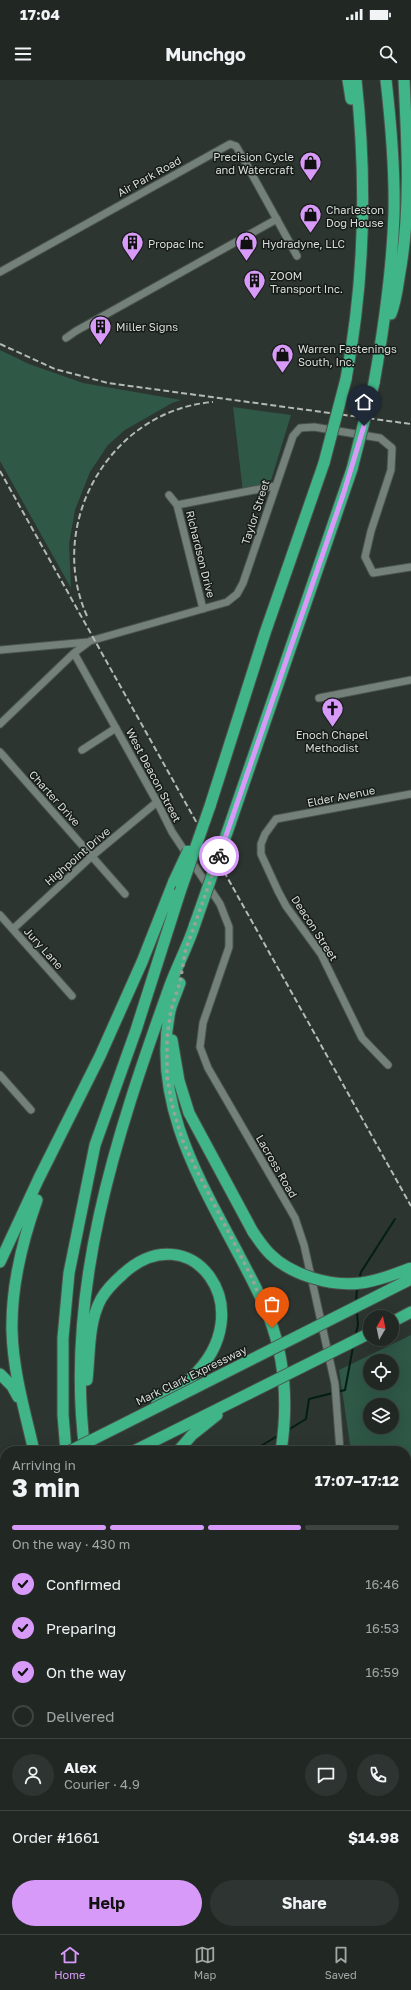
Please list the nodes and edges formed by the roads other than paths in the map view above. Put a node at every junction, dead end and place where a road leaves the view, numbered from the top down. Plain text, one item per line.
1 (348, 80) edge
2 (356, 80) edge
3 (386, 80) edge
4 (400, 80) edge
5 (404, 80) edge
6 (405, 106) junction
7 (277, 219) junction
8 (363, 239) junction
9 (297, 256) dead end
10 (0, 272) edge
11 (383, 335) junction
12 (66, 338) dead end
13 (275, 486) junction
14 (169, 495) dead end
15 (177, 505) junction
16 (411, 566) edge
17 (203, 609) junction
18 (90, 642) junction
19 (0, 650) edge
20 (74, 653) junction
21 (411, 680) edge
22 (319, 698) dead end
23 (0, 724) edge
24 (116, 728) junction
25 (82, 750) dead end
26 (0, 752) edge
27 (411, 794) edge
28 (158, 802) junction
29 (210, 806) junction
30 (276, 819) joint
31 (92, 856) junction
32 (125, 894) dead end
33 (220, 904) joint
34 (0, 915) edge
35 (13, 929) junction
36 (185, 952) junction
37 (180, 982) junction
38 (72, 996) dead end
39 (388, 1065) dead end
40 (0, 1075) edge
41 (31, 1110) dead end
42 (57, 1142) junction
43 (0, 1262) edge
44 (411, 1268) edge
45 (411, 1279) edge
46 (411, 1312) edge
47 (399, 1318) edge
48 (363, 1336) edge
49 (0, 1374) edge
50 (250, 1393) junction
51 (143, 1413) junction
52 (82, 1418) junction
53 (26, 1420) junction
54 (33, 1446) edge
55 (66, 1446) edge
56 (80, 1446) edge
57 (85, 1446) edge
58 (144, 1446) edge
59 (183, 1446) edge
60 (282, 1446) edge
61 (340, 1446) edge

1 - 8 highway
2 - 8 highway
3 - 11 highway
4 - 6 highway
5 - 6 highway
6 - 11 highway
7 - 9 street, Air Park Road
7 - 10 street, Air Park Road
7 - 12 street
8 - 29 highway, bridge
11 - 36 highway, bridge
13 - 15 street, Richardson Drive
13 - 16 street, Taylor Street
13 - 17 street, Taylor Street
14 - 15 street, Richardson Drive
15 - 17 street, Richardson Drive
17 - 18 street, Taylor Street
18 - 19 street
18 - 20 street, Taylor Street
20 - 23 street, Taylor Street
20 - 24 street, West Deacon Street
21 - 22 street
24 - 25 street
24 - 28 street, West Deacon Street
26 - 31 street, Charter Drive
27 - 30 street, Elder Avenue
28 - 31 street, Highpoint Drive
28 - 33 street, West Deacon Street
29 - 42 highway, bridge
29 - 55 highway, bridge
30 - 39 street, Deacon Street
31 - 32 street, Charter Drive
31 - 35 street, Highpoint Drive
33 - 61 street, Lacross Road
34 - 35 street, Jury Lane
35 - 38 street, Jury Lane
36 - 37 highway
36 - 52 highway
37 - 44 highway, bridge
37 - 60 highway, bridge
40 - 41 street
42 - 43 highway
42 - 53 highway
45 - 51 highway, Mark Clark Expressway, bridge
46 - 47 highway
48 - 50 highway, bridge
49 - 53 highway
50 - 58 highway
50 - 59 highway
51 - 52 highway, bridge
51 - 56 highway, Mark Clark Expressway, bridge
52 - 57 highway
53 - 54 highway

